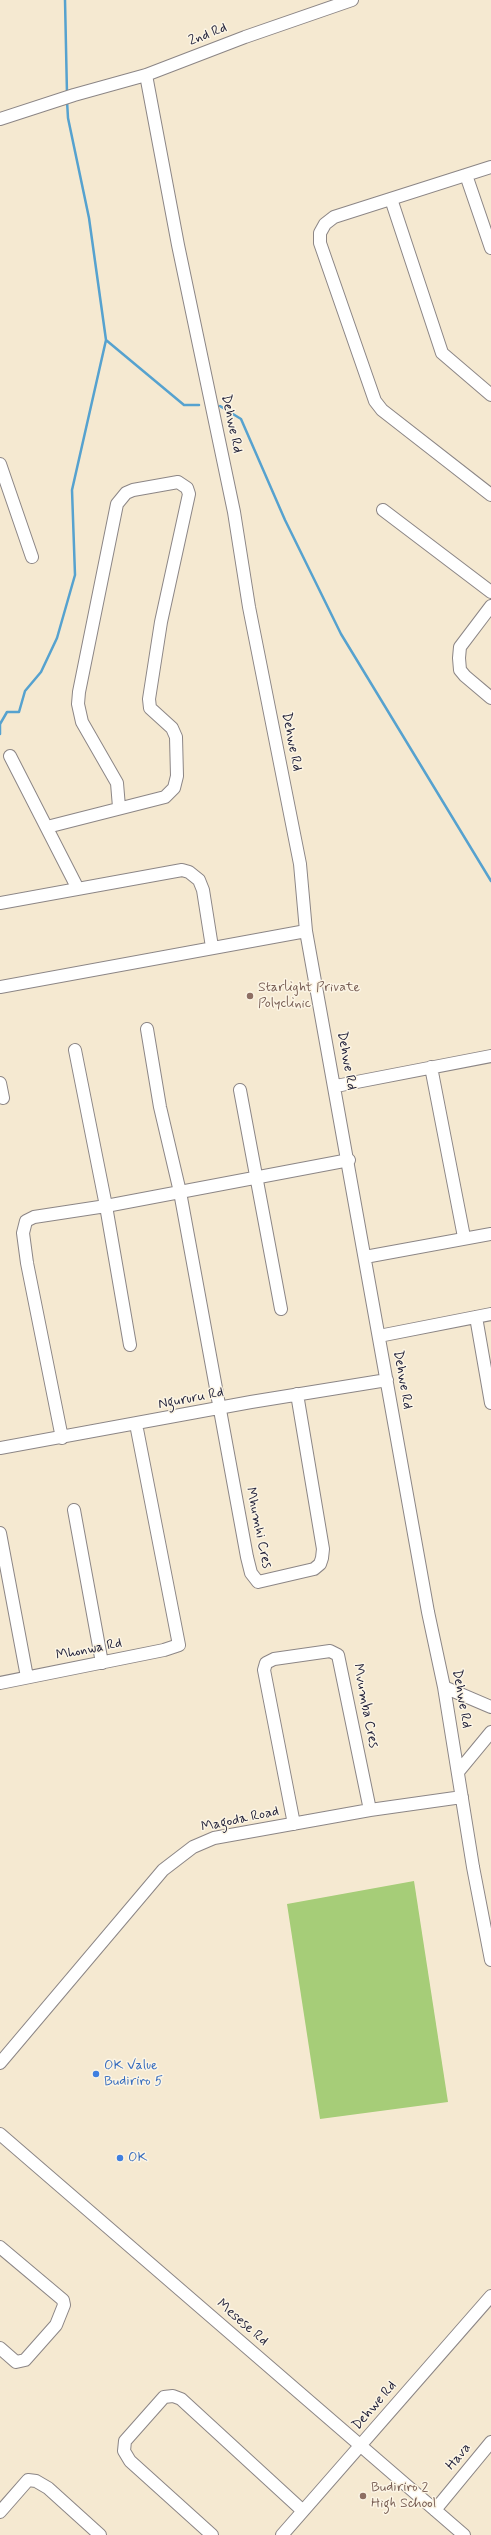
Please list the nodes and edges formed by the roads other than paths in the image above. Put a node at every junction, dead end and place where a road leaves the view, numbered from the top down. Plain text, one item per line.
1 (352, 0) edge
2 (146, 75) junction
3 (0, 119) edge
4 (491, 167) edge
5 (466, 175) junction
6 (391, 199) junction
7 (491, 248) edge
8 (491, 395) edge
9 (0, 464) edge
10 (491, 495) edge
11 (383, 510) dead end
12 (32, 557) dead end
13 (491, 592) edge
14 (491, 606) edge
15 (491, 698) edge
16 (10, 756) dead end
17 (120, 807) junction
18 (47, 827) junction
19 (78, 889) junction
20 (0, 903) edge
21 (306, 931) junction
22 (212, 947) junction
23 (0, 987) edge
24 (147, 1030) dead end
25 (75, 1050) dead end
26 (491, 1056) edge
27 (430, 1067) junction
28 (0, 1083) edge
29 (336, 1086) junction
30 (240, 1090) dead end
31 (3, 1098) dead end
32 (349, 1160) junction
33 (256, 1176) junction
34 (180, 1192) junction
35 (106, 1206) junction
36 (491, 1234) edge
37 (464, 1237) junction
38 (366, 1257) junction
39 (281, 1309) dead end
40 (491, 1314) edge
41 (476, 1316) junction
42 (379, 1336) junction
43 (130, 1345) dead end
44 (387, 1380) junction
45 (297, 1394) junction
46 (491, 1403) edge
47 (219, 1409) junction
48 (136, 1424) junction
49 (62, 1438) junction
50 (0, 1448) edge
51 (74, 1510) dead end
52 (0, 1533) edge
53 (102, 1663) junction
54 (27, 1677) junction
55 (0, 1683) edge
56 (444, 1687) junction
57 (491, 1708) edge
58 (491, 1732) edge
59 (458, 1772) junction
60 (462, 1797) junction
61 (370, 1810) junction
62 (294, 1824) junction
63 (491, 1960) edge
64 (0, 2063) edge
65 (0, 2134) edge
66 (0, 2247) edge
67 (491, 2296) edge
68 (0, 2348) edge
69 (491, 2442) edge
70 (361, 2445) junction
71 (435, 2510) junction
72 (303, 2511) junction
73 (0, 2512) edge
74 (100, 2535) edge
75 (212, 2535) edge
76 (282, 2535) edge
77 (464, 2535) edge

1 - 2 street, 2nd Rd
2 - 3 street, 2nd Rd
2 - 21 street, Dehwe Rd
4 - 5 street
5 - 6 street
5 - 7 street
6 - 8 street
6 - 10 street
9 - 12 street
11 - 13 street
14 - 15 street
16 - 18 street
17 - 17 street
17 - 18 street
18 - 19 street
19 - 20 street
19 - 22 street
21 - 22 street
21 - 29 street, Dehwe Rd
22 - 23 street
24 - 34 street
25 - 35 street
26 - 27 street
27 - 29 street
27 - 37 street
28 - 31 street
29 - 32 street, Dehwe Rd
30 - 33 street
32 - 33 street
32 - 38 street, Dehwe Rd
33 - 34 street
33 - 39 street
34 - 35 street
34 - 47 street
35 - 43 street
35 - 49 street
36 - 37 street
37 - 38 street
38 - 42 street, Dehwe Rd
40 - 41 street
41 - 42 street
41 - 46 street
42 - 44 street, Dehwe Rd
44 - 45 street, Ngururu Rd
44 - 56 street, Dehwe Rd
45 - 47 street, Ngururu Rd
45 - 47 street, Mhumhi Cres
47 - 48 street, Ngururu Rd
48 - 49 street, Ngururu Rd
48 - 53 street, Mhonwa Rd
49 - 50 street, Ngururu Rd
51 - 53 street
52 - 54 street
53 - 54 street, Mhonwa Rd
54 - 55 street, Mhonwa Rd
56 - 57 street
56 - 59 street, Dehwe Rd
58 - 59 street
59 - 60 street, Dehwe Rd
60 - 61 street, Magoda Road
60 - 63 street, Dehwe Rd
61 - 62 street, Magoda Road
61 - 62 street, Mvumba Cres
62 - 64 street, Magoda Road
65 - 70 street, Mesese Rd
66 - 68 street
67 - 70 street, Dehwe Rd
69 - 71 street, Hava
70 - 71 street, Mesese Rd
70 - 72 street, Dehwe Rd
71 - 77 street, Mesese Rd
72 - 75 street
72 - 76 street, Dehwe Rd
73 - 74 street

